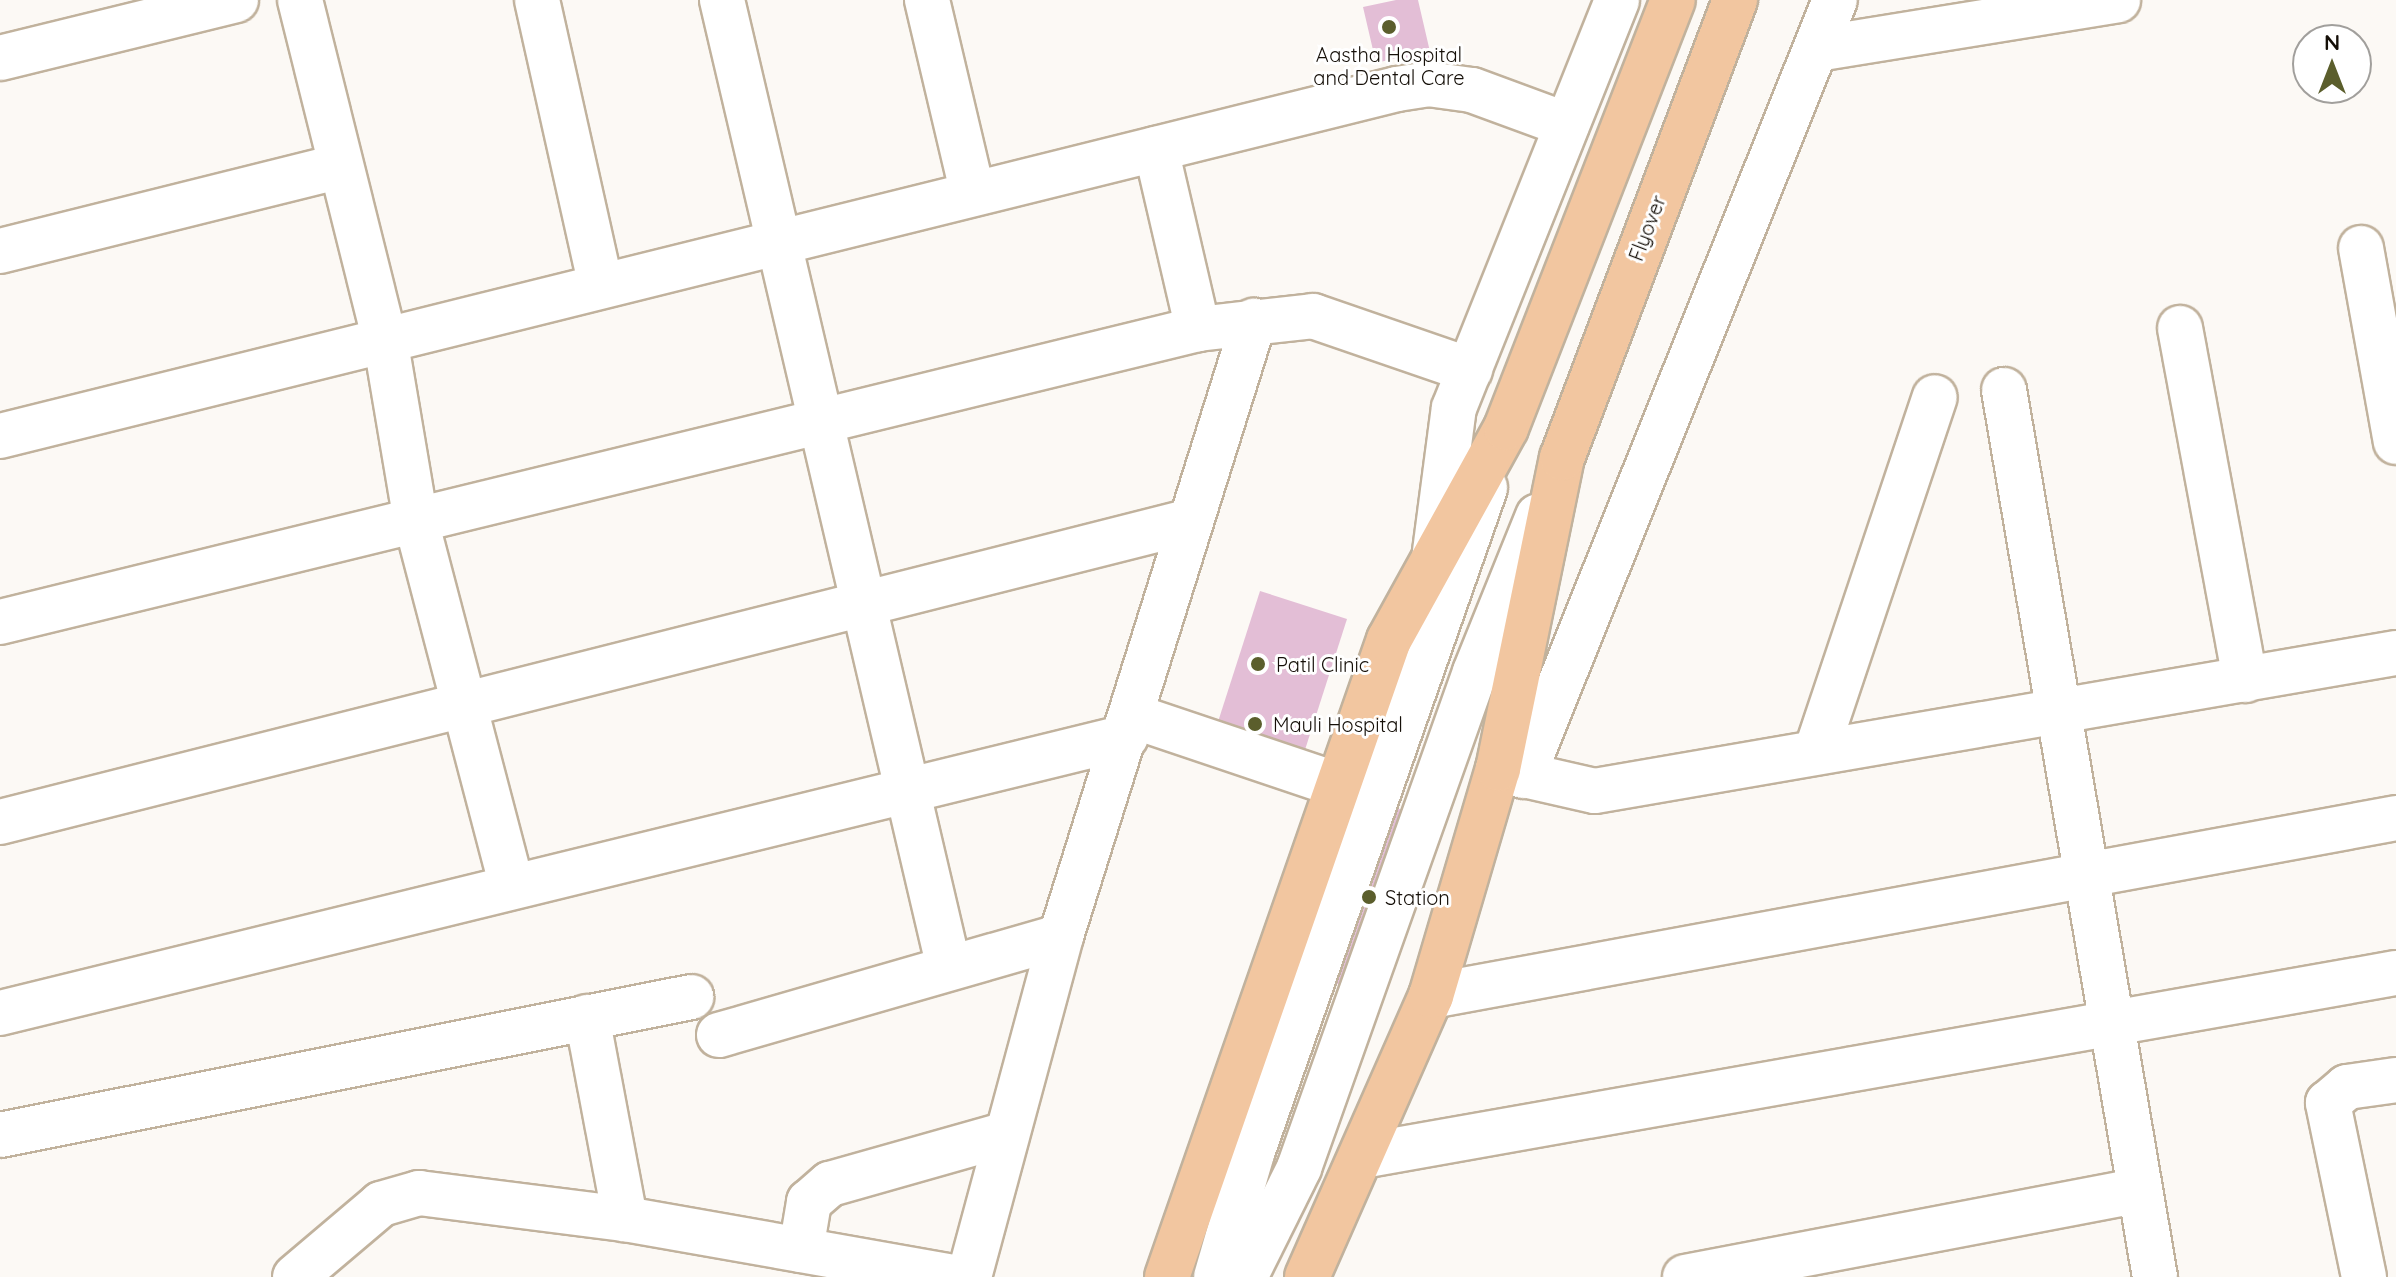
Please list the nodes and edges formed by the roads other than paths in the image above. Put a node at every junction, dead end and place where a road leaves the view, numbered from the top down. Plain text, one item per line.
1 (236, 0) edge
2 (300, 0) edge
3 (537, 0) edge
4 (722, 0) edge
5 (1617, 0) edge
6 (1673, 0) edge
7 (1735, 0) edge
8 (1835, 0) edge
9 (931, 1) edge
10 (2095, 2) edge
11 (1817, 49) junction
12 (0, 58) edge
13 (1567, 125) junction
14 (1156, 149) junction
15 (341, 166) junction
16 (973, 194) junction
17 (779, 240) junction
18 (2361, 248) dead end
19 (0, 251) edge
20 (601, 286) junction
21 (1254, 321) junction
22 (2180, 328) dead end
23 (1198, 329) junction
24 (386, 344) junction
25 (1470, 370) junction
26 (2004, 390) dead end
27 (1935, 397) dead end
28 (821, 424) junction
29 (1506, 428) junction
30 (0, 436) edge
31 (2396, 442) edge
32 (1562, 458) junction
33 (416, 521) junction
34 (1191, 521) junction
35 (1434, 559) junction
36 (863, 603) junction
37 (0, 622) edge
38 (2396, 653) edge
39 (2245, 680) junction
40 (463, 703) junction
41 (2059, 708) junction
42 (1130, 727) junction
43 (1816, 752) junction
44 (1510, 773) junction
45 (1338, 785) junction
46 (909, 792) junction
47 (2396, 818) edge
48 (0, 822) edge
49 (2086, 875) junction
50 (511, 884) junction
51 (1061, 936) junction
52 (949, 968) junction
53 (2396, 973) edge
54 (1431, 996) junction
55 (691, 997) dead end
56 (0, 1013) edge
57 (587, 1017) junction
58 (2111, 1022) junction
59 (719, 1035) dead end
60 (2396, 1080) edge
61 (1007, 1134) junction
62 (0, 1135) edge
63 (1362, 1156) junction
64 (2140, 1190) junction
65 (625, 1219) junction
66 (801, 1250) junction
67 (295, 1277) edge
68 (953, 1277) edge
69 (969, 1277) edge
70 (1167, 1277) edge
71 (1216, 1277) edge
72 (1245, 1277) edge
73 (1307, 1277) edge
74 (1685, 1277) edge
75 (2155, 1277) edge
76 (2364, 1277) edge

1 - 12 street
2 - 15 street
3 - 20 street
4 - 17 street
5 - 13 street
6 - 29 main road
7 - 32 main road, Flyover
8 - 11 street
9 - 16 street
10 - 11 street
11 - 44 street
13 - 14 street
13 - 25 street
14 - 16 street
14 - 23 street
15 - 19 street
15 - 24 street
16 - 17 street
17 - 20 street
17 - 28 street
18 - 31 street
20 - 24 street
21 - 23 street
21 - 25 street
21 - 34 street
22 - 39 street
23 - 28 street
24 - 30 street
24 - 33 street
25 - 35 street
26 - 41 street
27 - 43 street
28 - 33 street
28 - 36 street
29 - 35 main road
29 - 71 street
32 - 44 main road, Flyover
32 - 72 street
33 - 37 street
33 - 40 street
34 - 36 street
34 - 42 street
35 - 45 main road
36 - 40 street
36 - 46 street
38 - 39 street
39 - 41 street
40 - 48 street
40 - 50 street
41 - 43 street
41 - 49 street
42 - 45 street
42 - 46 street
42 - 51 street
43 - 44 street
44 - 54 main road, Flyover
45 - 70 main road
46 - 50 street
46 - 52 street
47 - 49 street
49 - 54 street
49 - 58 street
50 - 56 street
51 - 52 street
51 - 61 street
52 - 59 street
53 - 58 street
54 - 63 main road, Flyover
55 - 57 street
57 - 62 street
57 - 65 street
58 - 63 street
58 - 64 street
60 - 76 street
61 - 66 street
61 - 69 street
63 - 73 main road, Flyover
64 - 74 street
64 - 75 street
65 - 66 street
65 - 67 street
66 - 68 street

